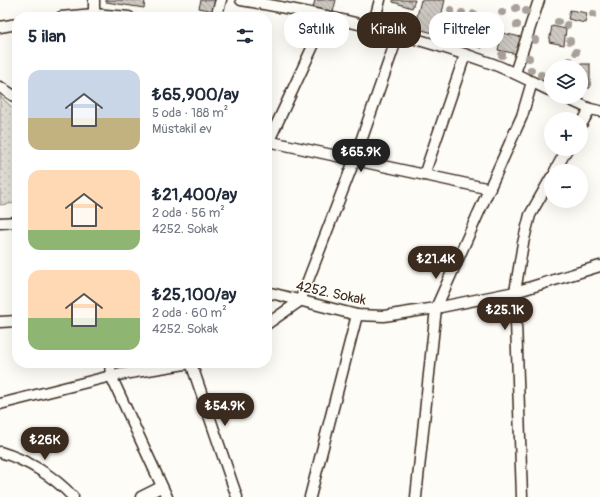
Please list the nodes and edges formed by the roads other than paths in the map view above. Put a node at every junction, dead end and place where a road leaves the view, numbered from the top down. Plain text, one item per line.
1 (94, 0) edge
2 (221, 0) edge
3 (241, 0) edge
4 (380, 0) edge
5 (539, 0) edge
6 (94, 12) edge
7 (217, 12) edge
8 (306, 12) edge
9 (377, 12) edge
10 (12, 25) edge
11 (0, 27) edge
12 (421, 43) edge
13 (312, 48) edge
14 (394, 48) edge
15 (465, 55) junction
16 (515, 73) junction
17 (532, 82) junction
18 (0, 86) edge
19 (544, 88) edge
20 (12, 94) edge
21 (579, 104) edge
22 (590, 109) junction
23 (600, 111) edge
24 (588, 113) edge
25 (272, 134) edge
26 (272, 144) edge
27 (354, 161) junction
28 (424, 175) junction
29 (490, 189) junction
30 (544, 190) edge
31 (12, 222) edge
32 (0, 223) edge
33 (600, 266) edge
34 (515, 292) junction
35 (272, 293) edge
36 (300, 301) junction
37 (436, 308) junction
38 (357, 314) junction
39 (272, 321) edge
40 (0, 322) edge
41 (12, 322) edge
42 (110, 368) edge
43 (160, 368) edge
44 (193, 368) edge
45 (111, 376) junction
46 (0, 404) edge
47 (0, 452) edge
48 (161, 487) junction
49 (74, 497) edge
50 (141, 497) edge
51 (167, 497) edge
52 (237, 497) edge
53 (310, 497) edge
54 (416, 497) edge
55 (522, 497) edge

1 - 6 street
2 - 7 street
3 - 8 street
4 - 9 street
5 - 16 street
10 - 11 street
12 - 15 street
13 - 25 street
14 - 27 street
15 - 16 street
15 - 28 street
16 - 17 street
17 - 19 street
17 - 29 street
18 - 20 street
21 - 22 street
22 - 23 street
22 - 24 street
26 - 27 street
27 - 28 street
27 - 36 street
28 - 29 street
29 - 37 street
30 - 34 street
31 - 32 street
33 - 34 street, 4252. Sokak
34 - 37 street, 4252. Sokak
34 - 55 street
35 - 36 street, 4252. Sokak
36 - 38 street, 4252. Sokak
36 - 39 street
37 - 38 street, 4252. Sokak
37 - 54 street
38 - 53 street
40 - 41 street
42 - 45 street
43 - 45 street
44 - 52 street
45 - 46 street
45 - 48 street
47 - 49 street
48 - 50 street
48 - 51 street

